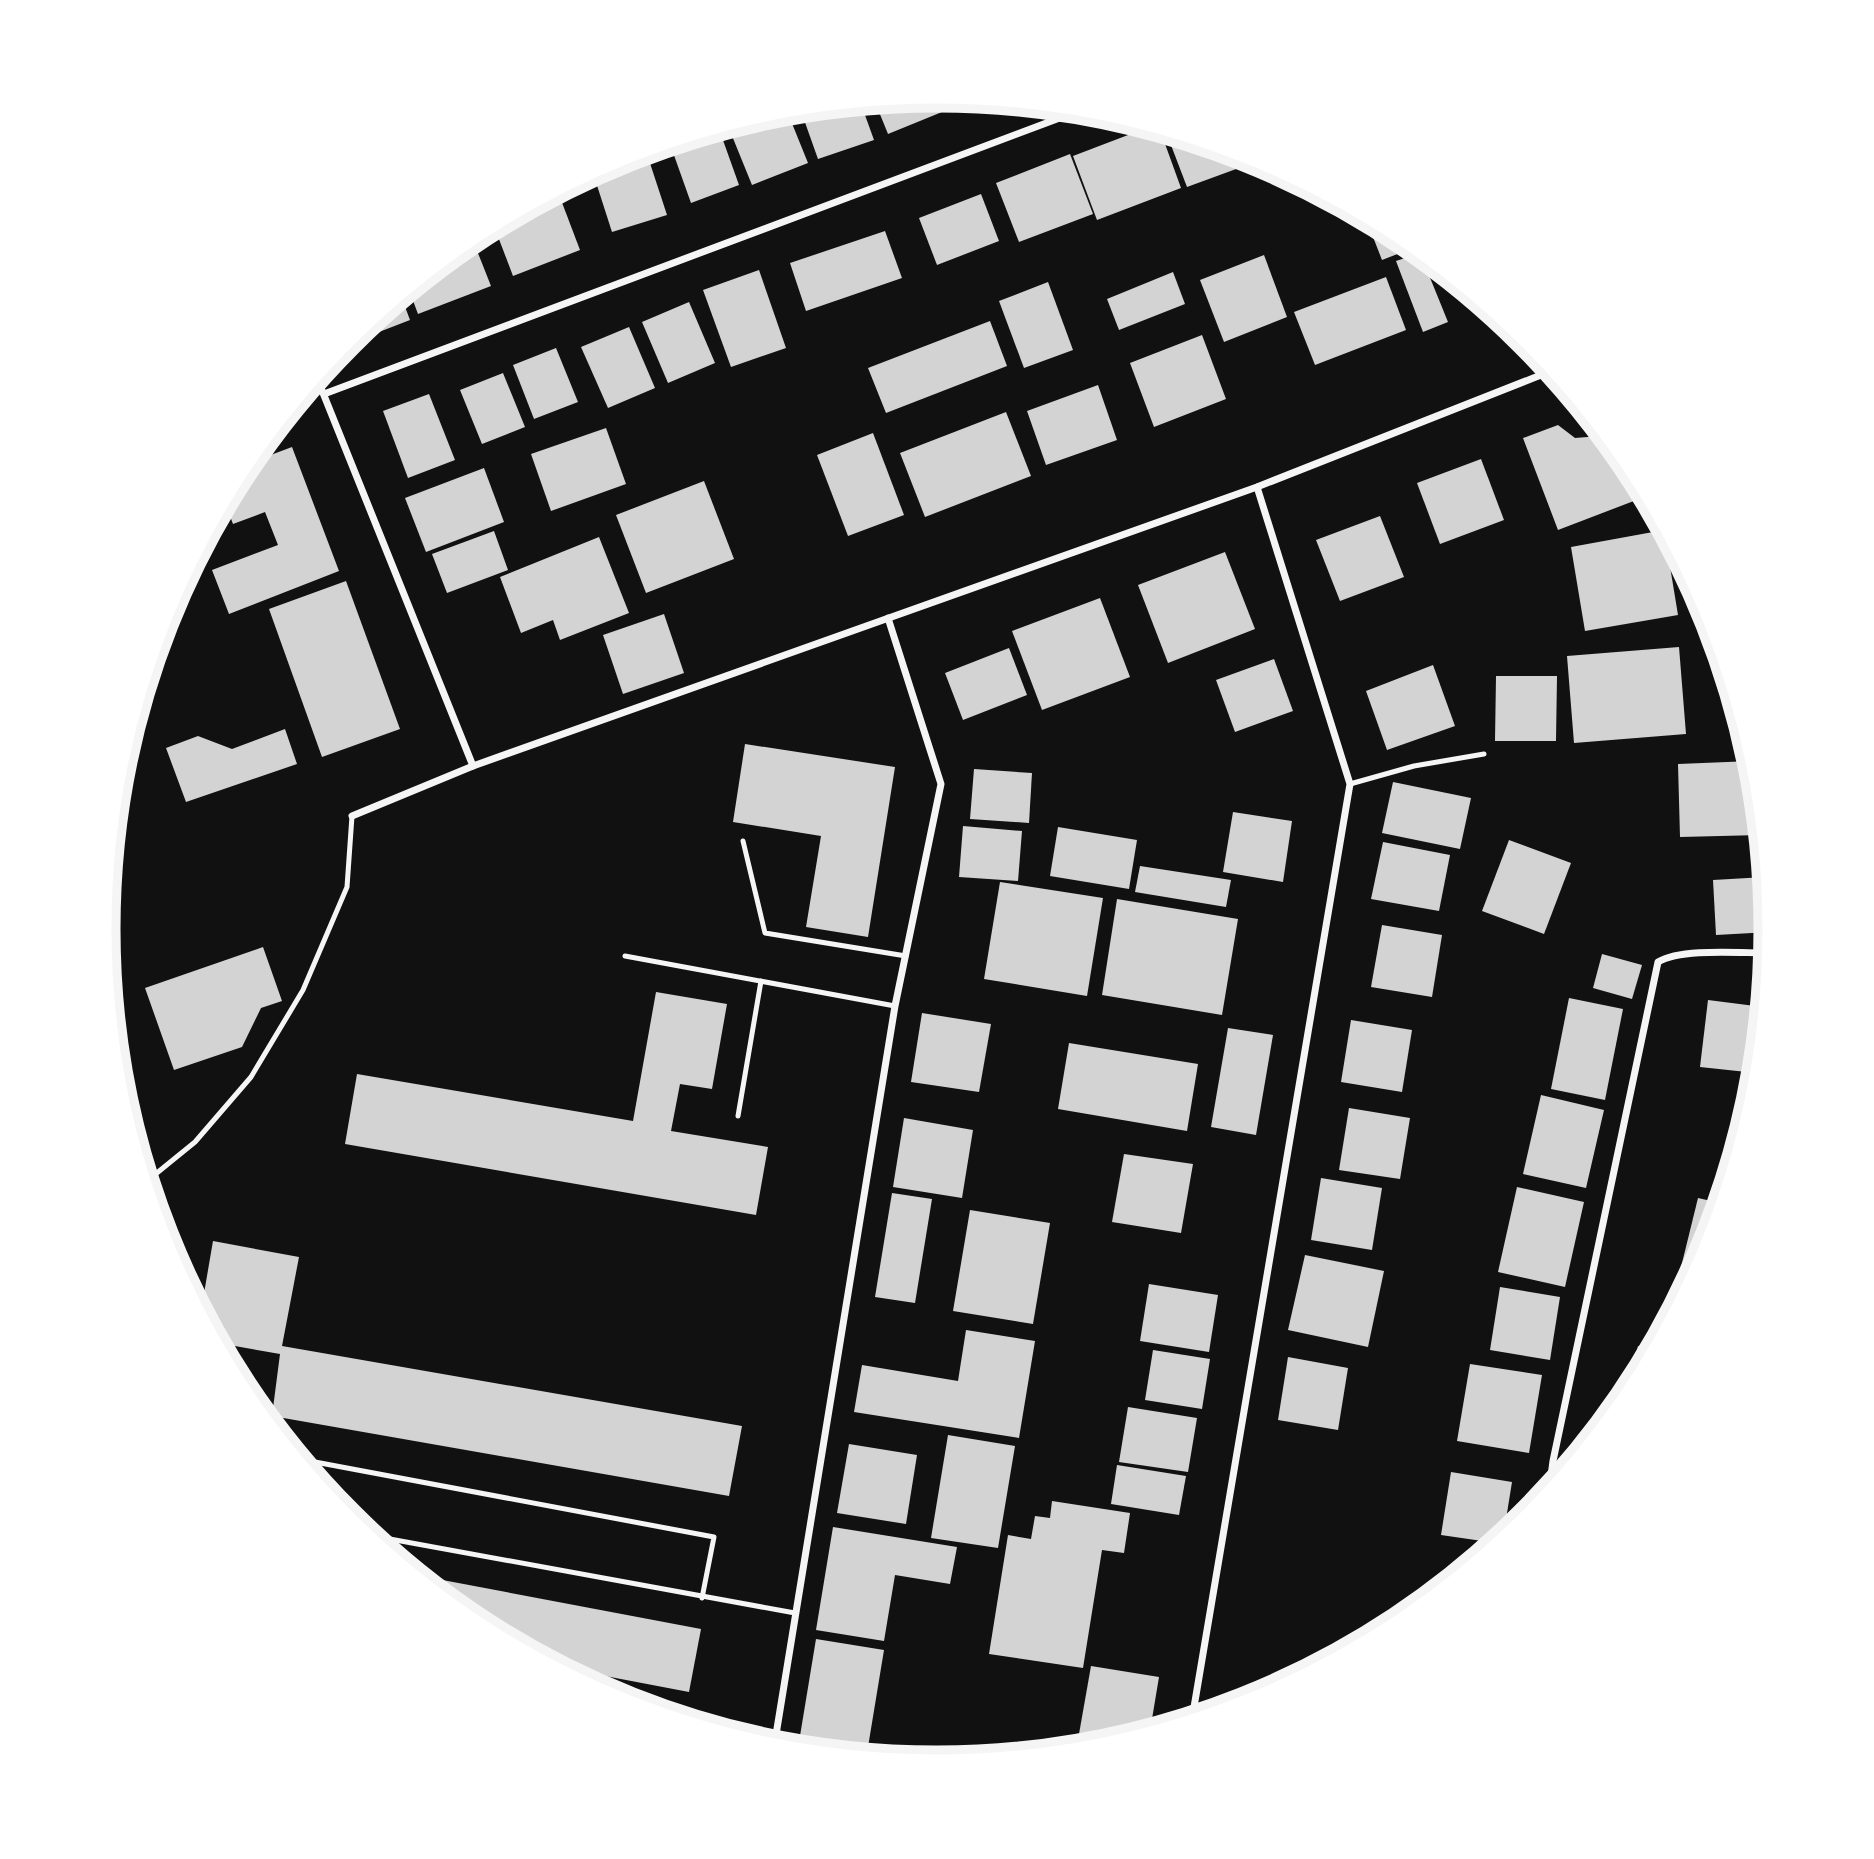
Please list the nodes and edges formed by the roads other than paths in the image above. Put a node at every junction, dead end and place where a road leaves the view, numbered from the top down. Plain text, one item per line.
1 (1059, 118) edge
2 (1542, 375) edge
3 (321, 387) edge
4 (324, 394) junction
5 (1257, 486) junction
6 (888, 618) junction
7 (1484, 754) dead end
8 (473, 766) junction
9 (1350, 784) junction
10 (352, 816) joint
11 (743, 841) dead end
12 (1757, 953) edge
13 (625, 956) dead end
14 (906, 956) junction
15 (761, 981) junction
16 (895, 1006) junction
17 (738, 1116) dead end
18 (154, 1175) edge
19 (312, 1462) edge
20 (1551, 1474) edge
21 (387, 1539) edge
22 (702, 1598) junction
23 (795, 1613) junction
24 (1194, 1709) edge
25 (776, 1735) edge

1 - 4 street
2 - 5 street
3 - 4 street
4 - 8 street
5 - 6 street
5 - 9 street
6 - 8 street
6 - 14 street
7 - 9 lane
8 - 10 street
9 - 24 street
10 - 18 lane
11 - 14 lane
12 - 20 street
13 - 15 lane
14 - 16 street
15 - 16 lane
15 - 17 lane
16 - 23 street
19 - 22 lane
21 - 22 lane
22 - 23 lane
23 - 25 street

